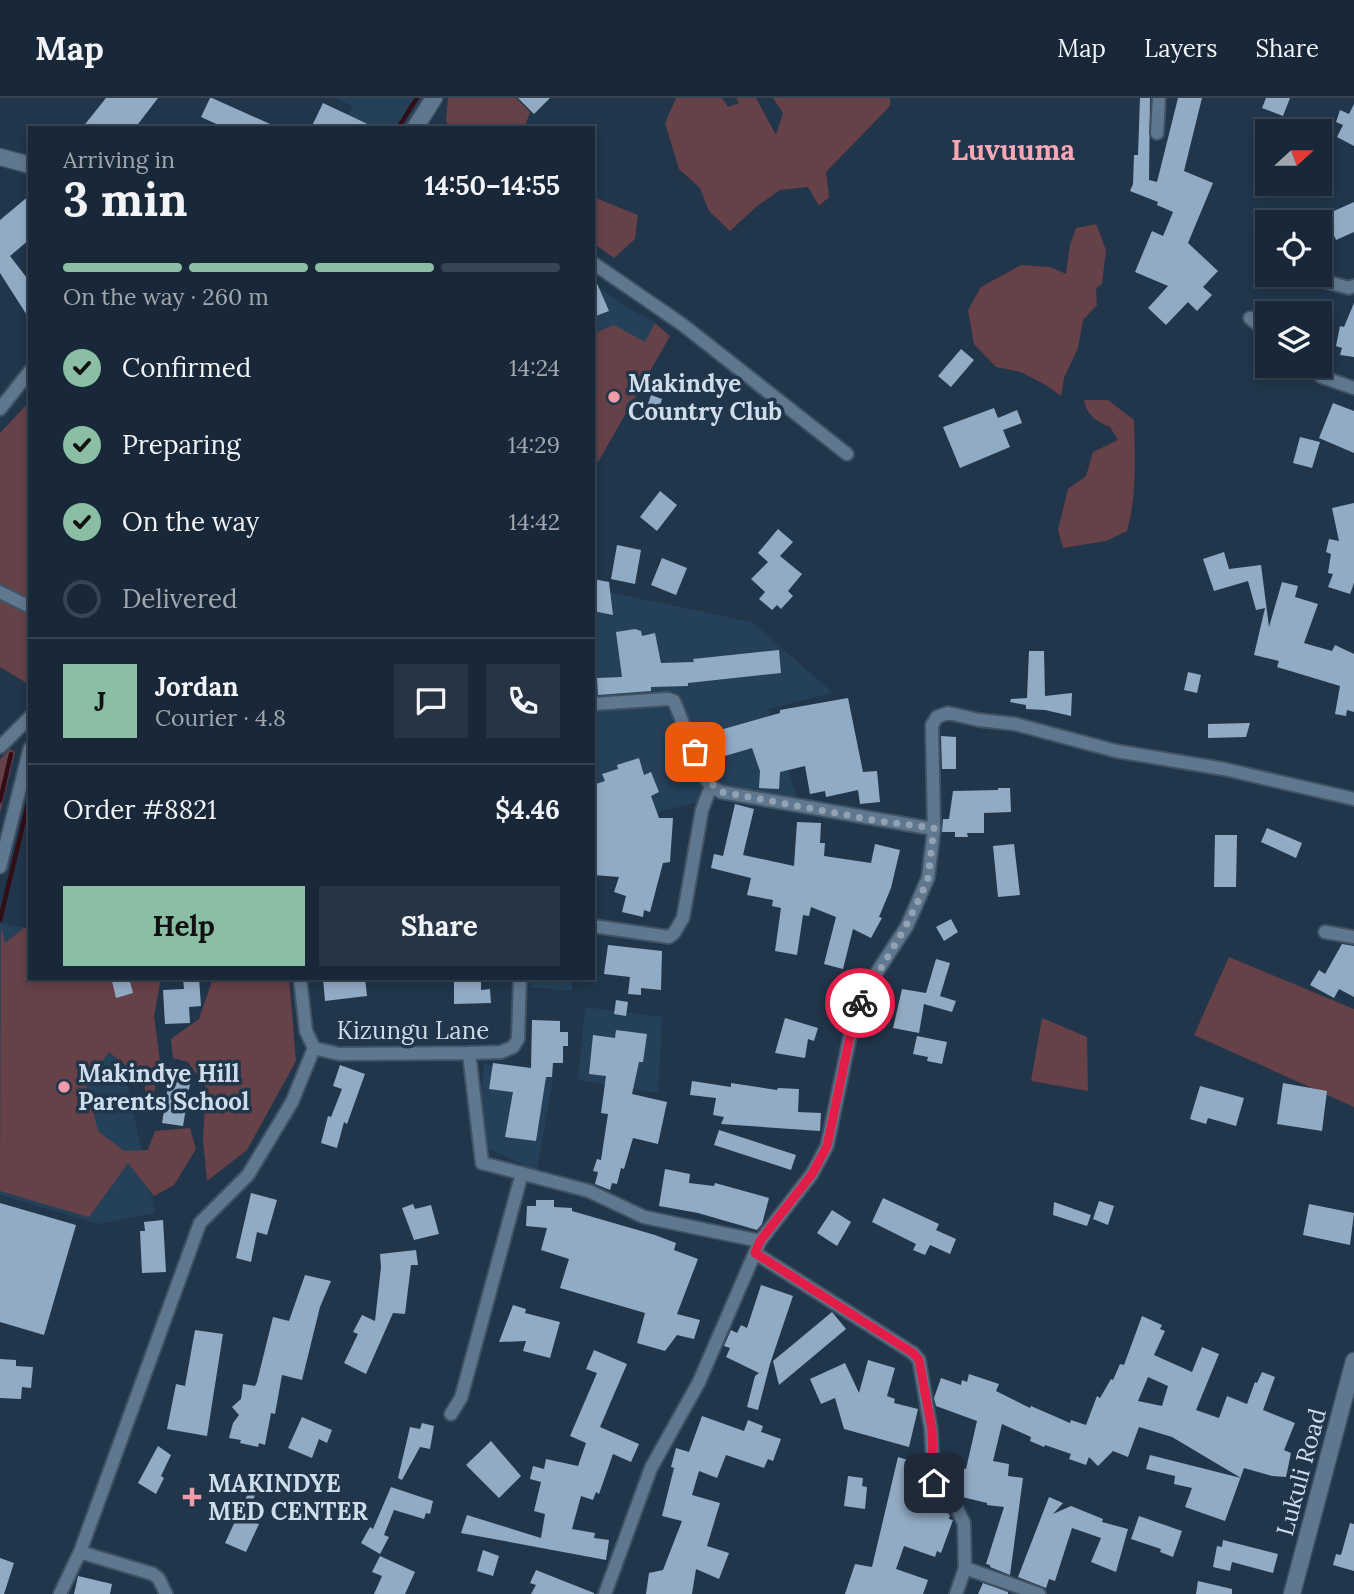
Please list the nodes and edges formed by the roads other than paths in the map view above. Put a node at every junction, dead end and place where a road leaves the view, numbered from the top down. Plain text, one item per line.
1 (434, 98) edge
2 (1159, 98) edge
3 (416, 126) edge
4 (1157, 133) dead end
5 (0, 157) edge
6 (28, 164) edge
7 (595, 264) edge
8 (1332, 283) edge
9 (1354, 286) edge
10 (1250, 318) dead end
11 (1255, 322) edge
12 (28, 374) edge
13 (1325, 378) edge
14 (1354, 388) edge
15 (0, 409) edge
16 (847, 454) dead end
17 (0, 592) edge
18 (28, 606) edge
19 (595, 704) edge
20 (28, 719) edge
21 (0, 747) edge
22 (28, 756) edge
23 (711, 786) junction
24 (1354, 799) edge
25 (934, 828) junction
26 (0, 867) edge
27 (595, 926) edge
28 (1325, 932) dead end
29 (1354, 937) edge
30 (300, 980) edge
31 (520, 980) edge
32 (314, 1048) junction
33 (469, 1053) junction
34 (522, 1173) junction
35 (758, 1247) junction
36 (1354, 1361) edge
37 (451, 1415) dead end
38 (80, 1552) junction
39 (965, 1568) junction
40 (60, 1594) edge
41 (166, 1594) edge
42 (605, 1594) edge
43 (956, 1594) edge
44 (1039, 1594) edge
45 (1292, 1594) edge

1 - 3 street
2 - 4 street
5 - 6 street
7 - 16 street
8 - 9 street
10 - 11 street
12 - 15 street
13 - 14 street
17 - 18 street
19 - 23 street
20 - 21 street
22 - 26 street
23 - 25 street
23 - 27 street
24 - 25 street
25 - 35 street
28 - 29 street
30 - 32 street, Kizungu Lane
31 - 33 street, Kizungu Lane
32 - 33 street, Kizungu Lane
32 - 38 street
33 - 34 street
34 - 35 street
34 - 37 street
35 - 39 street
35 - 42 street
36 - 45 street, Lukuli Road
38 - 40 street
38 - 41 street
39 - 43 street
39 - 44 street

